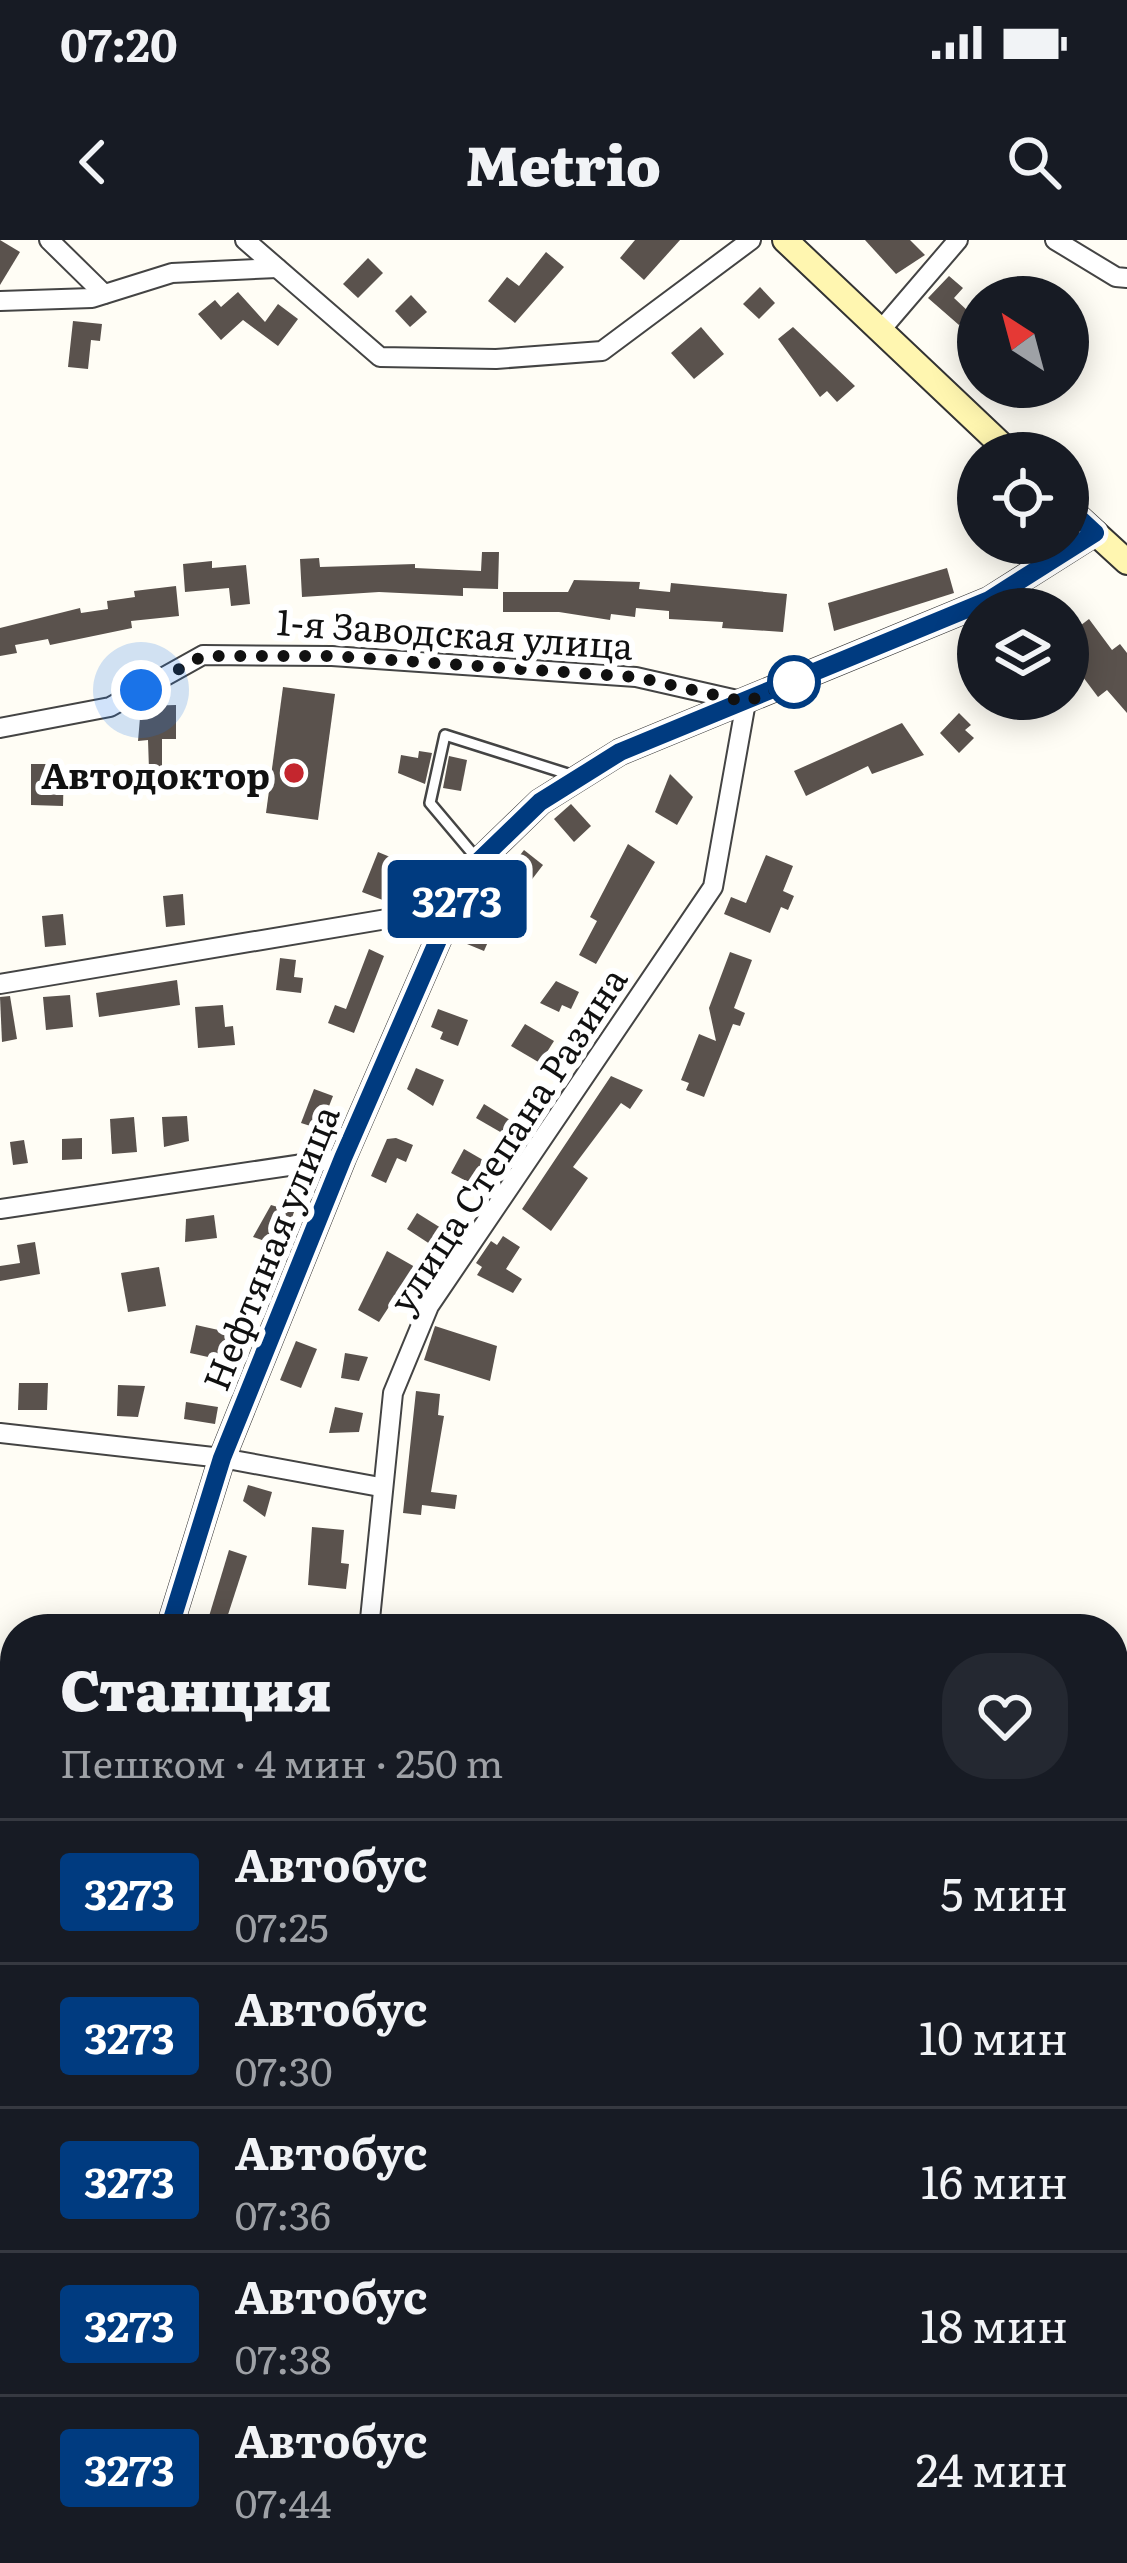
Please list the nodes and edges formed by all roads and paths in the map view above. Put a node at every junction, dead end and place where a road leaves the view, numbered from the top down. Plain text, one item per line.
1 (49, 240) edge
2 (245, 240) edge
3 (751, 240) edge
4 (785, 240) edge
5 (958, 240) edge
6 (1055, 240) edge
7 (277, 268) junction
8 (1127, 278) edge
9 (104, 294) junction
10 (0, 301) edge
11 (880, 331) junction
12 (988, 432) edge
13 (1089, 527) edge
14 (1095, 533) junction
15 (1127, 562) edge
16 (746, 702) junction
17 (0, 728) edge
18 (576, 776) junction
19 (479, 861) junction
20 (452, 908) junction
21 (0, 984) edge
22 (343, 1158) junction
23 (0, 1209) edge
24 (0, 1432) edge
25 (222, 1458) junction
26 (380, 1486) junction
27 (174, 1614) edge
28 (369, 1614) edge

1 - 9 street
2 - 7 street
3 - 7 street
4 - 11 main road
5 - 11 street
6 - 8 street
7 - 9 street
9 - 10 street
11 - 12 main road
13 - 14 main road
14 - 15 main road
14 - 16 main road
16 - 17 street, 1-я Заводская улица
16 - 18 main road, Нефтяная улица
16 - 26 street, улица Степана Разина
18 - 19 main road, Нефтяная улица
18 - 19 lane
19 - 20 main road, Нефтяная улица
20 - 21 street
20 - 22 main road, Нефтяная улица
22 - 23 street
22 - 25 main road, Нефтяная улица
24 - 25 street
25 - 26 street
25 - 27 main road, Нефтяная улица
26 - 28 street, улица Степана Разина

